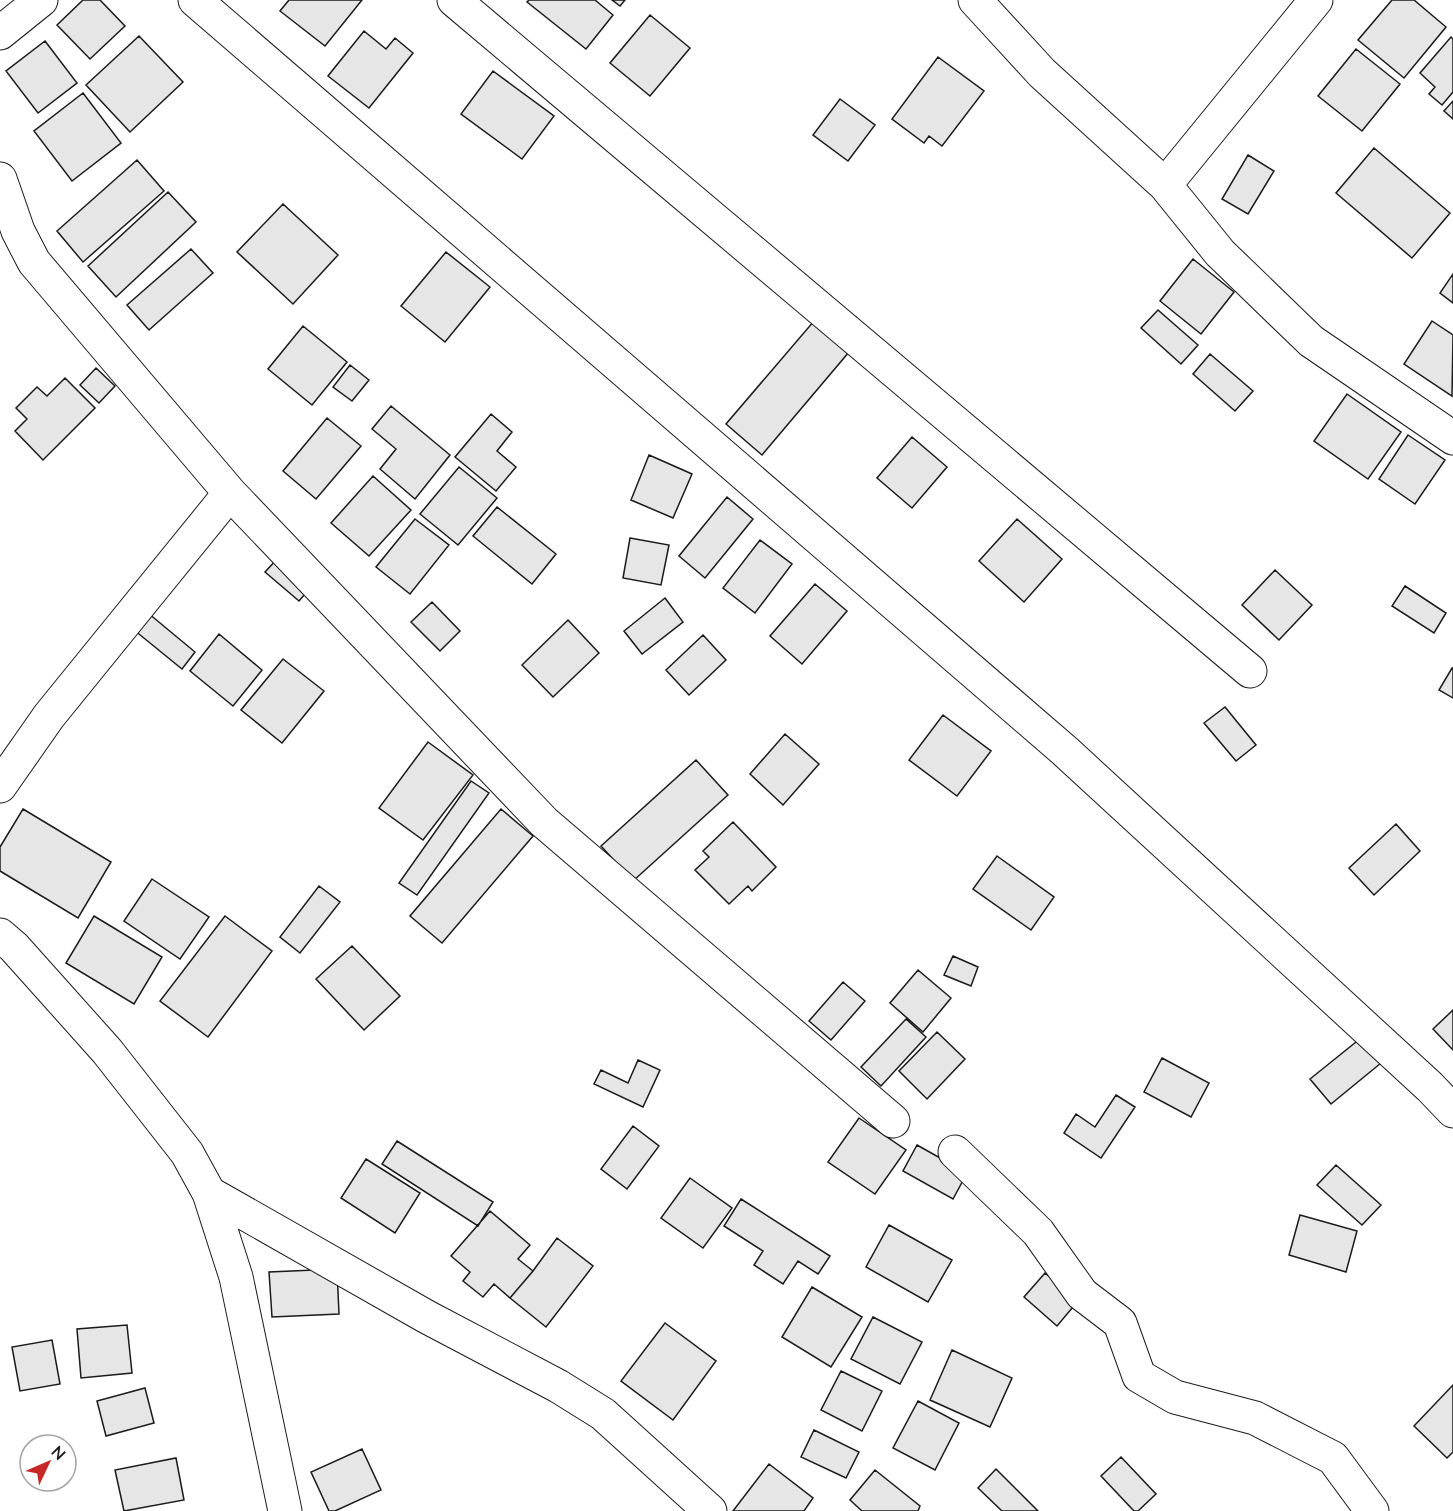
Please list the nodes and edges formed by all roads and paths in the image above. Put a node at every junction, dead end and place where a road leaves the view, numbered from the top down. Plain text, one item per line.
1 (41, 0) edge
2 (195, 0) edge
3 (454, 0) edge
4 (975, 0) edge
5 (1316, 0) edge
6 (0, 33) edge
7 (0, 179) edge
8 (1165, 184) junction
9 (1453, 438) edge
10 (230, 493) junction
11 (1250, 671) dead end
12 (0, 786) edge
13 (0, 935) edge
14 (1453, 1111) edge
15 (893, 1121) dead end
16 (955, 1152) dead end
17 (210, 1193) junction
18 (285, 1511) edge
19 (710, 1511) edge
20 (1372, 1511) edge

1 - 6 street
2 - 14 street
3 - 11 street
4 - 8 street
5 - 8 street
7 - 10 street
8 - 9 street
10 - 12 street
10 - 15 street
13 - 17 street
16 - 20 street
17 - 18 street
17 - 19 street

